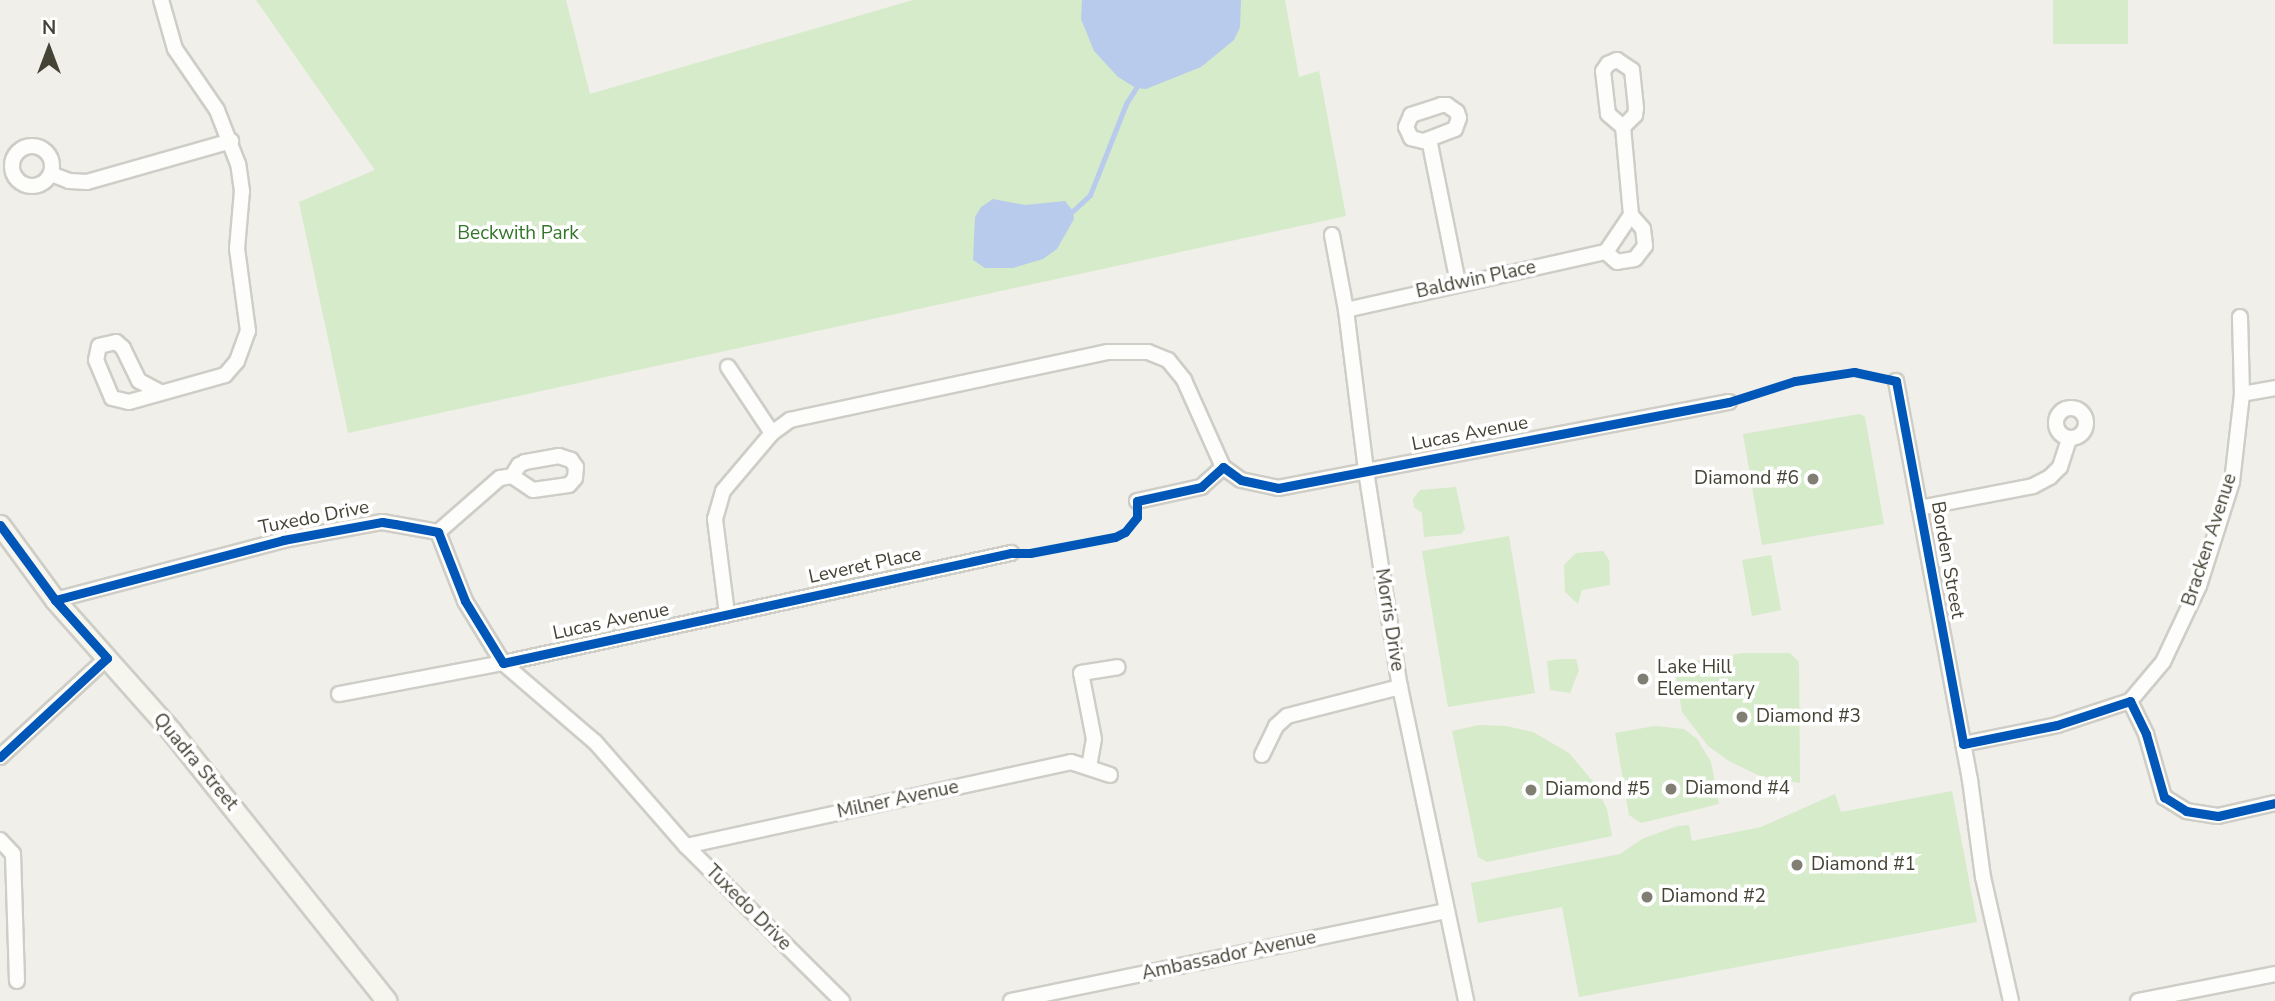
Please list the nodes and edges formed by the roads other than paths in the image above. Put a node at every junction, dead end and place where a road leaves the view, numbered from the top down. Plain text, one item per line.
1 (161, 0) edge
2 (1623, 127) dead end
3 (1429, 139) dead end
4 (231, 141) junction
5 (51, 174) dead end
6 (1631, 215) junction
7 (1332, 235) dead end
8 (1606, 252) junction
9 (1458, 283) junction
10 (1346, 310) junction
11 (2240, 317) dead end
12 (728, 367) dead end
13 (1896, 382) dead end
14 (2275, 388) edge
15 (160, 391) junction
16 (2242, 394) junction
17 (1728, 402) dead end
18 (772, 433) junction
19 (2069, 439) dead end
20 (1223, 467) junction
21 (1366, 471) junction
22 (512, 476) dead end
23 (1137, 501) dead end
24 (1920, 508) junction
25 (0, 525) edge
26 (438, 532) junction
27 (1011, 553) dead end
28 (55, 600) junction
29 (727, 614) junction
30 (107, 658) junction
31 (503, 663) junction
32 (1118, 667) dead end
33 (1400, 687) junction
34 (339, 694) dead end
35 (2130, 701) junction
36 (1963, 744) junction
37 (1262, 755) dead end
38 (0, 757) edge
39 (1088, 767) junction
40 (1110, 775) dead end
41 (2275, 803) edge
42 (0, 840) edge
43 (686, 846) junction
44 (1446, 911) junction
45 (2275, 974) edge
46 (17, 981) dead end
47 (387, 1001) edge
48 (842, 1001) edge
49 (1011, 1001) edge
50 (1466, 1001) edge
51 (2011, 1001) edge
52 (2138, 1001) edge

1 - 4 street
2 - 6 street, Baldwin Place
3 - 9 street
4 - 5 street
4 - 15 street
6 - 8 street
6 - 8 street, Baldwin Place
7 - 10 street, Morris Drive
8 - 9 street, Baldwin Place
9 - 10 street, Baldwin Place
10 - 21 street, Morris Drive
11 - 16 street, Bracken Avenue
12 - 18 street
13 - 24 street, Borden Street
14 - 16 street
15 - 15 street
16 - 35 street, Bracken Avenue
17 - 21 street, Lucas Avenue
18 - 20 street
18 - 29 street
19 - 24 street
20 - 21 street, Lucas Avenue
20 - 23 street
21 - 33 street, Morris Drive
22 - 26 street
24 - 36 street, Borden Street
25 - 28 main road, Quadra Street
26 - 28 street, Tuxedo Drive
26 - 31 street, Tuxedo Drive
27 - 29 street, Leveret Place
28 - 30 main road, Quadra Street
29 - 31 street, Lucas Avenue
30 - 38 street
30 - 47 main road, Quadra Street
31 - 34 street, Lucas Avenue
31 - 43 street, Tuxedo Drive
32 - 39 street
33 - 37 street
33 - 44 street, Morris Drive
35 - 36 street
35 - 41 street
36 - 51 street, Borden Street
39 - 40 street, Milner Avenue
39 - 43 street, Milner Avenue
42 - 46 street
43 - 48 street, Tuxedo Drive
44 - 49 street, Ambassador Avenue
44 - 50 street, Morris Drive
45 - 52 street

